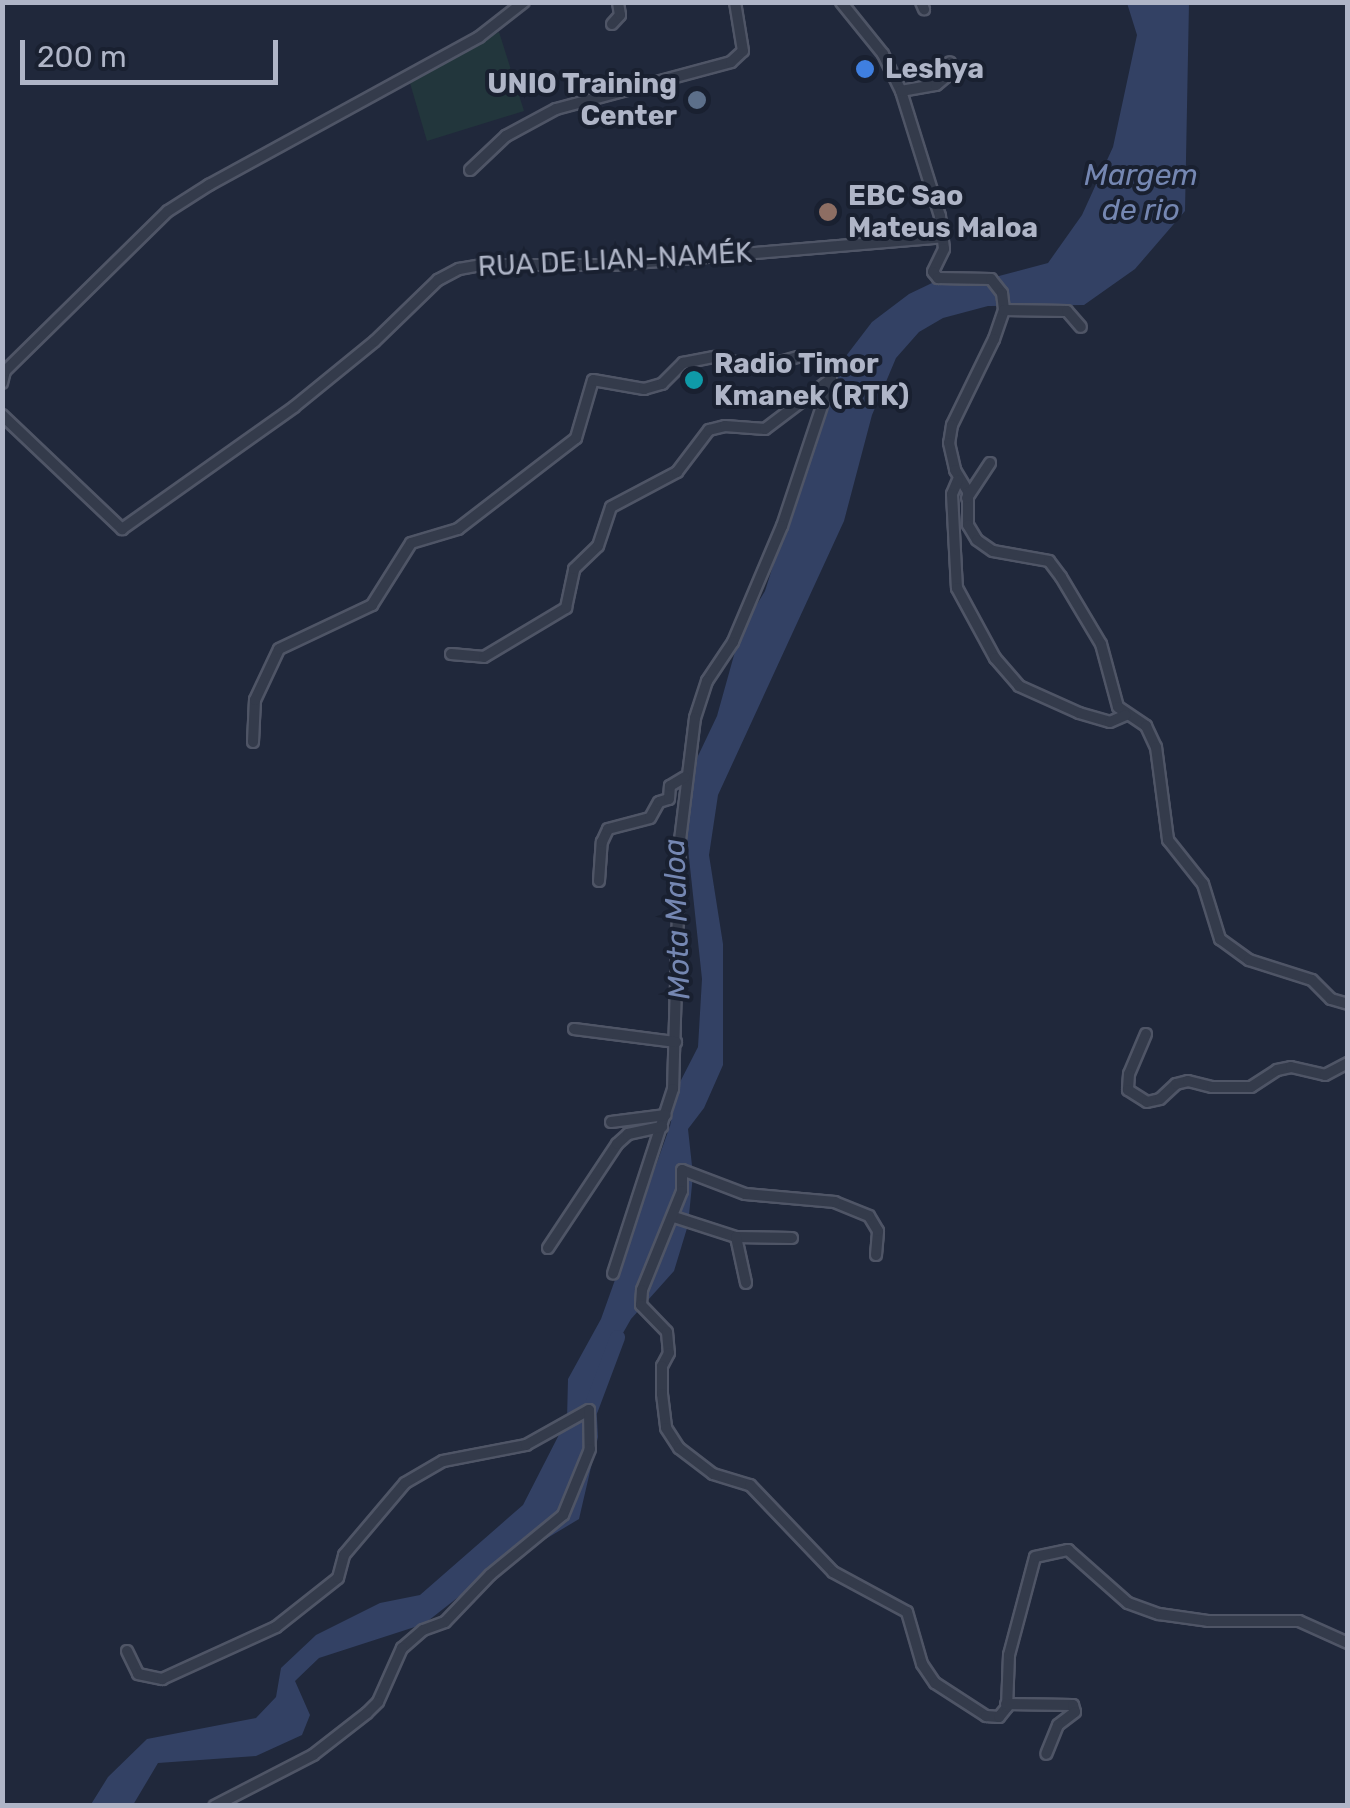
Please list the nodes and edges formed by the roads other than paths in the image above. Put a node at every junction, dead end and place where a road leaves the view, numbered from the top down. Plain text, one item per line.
1 (524, 2) edge
2 (618, 2) edge
3 (735, 2) edge
4 (840, 2) edge
5 (612, 24) dead end
6 (950, 62) dead end
7 (901, 91) junction
8 (470, 170) dead end
9 (943, 237) junction
10 (1004, 310) junction
11 (1081, 327) dead end
12 (798, 357) dead end
13 (2, 383) edge
14 (2, 415) edge
15 (990, 464) dead end
16 (958, 480) junction
17 (966, 499) junction
18 (452, 654) dead end
19 (1126, 716) junction
20 (253, 742) dead end
21 (685, 777) junction
22 (599, 880) dead end
23 (1348, 1004) edge
24 (574, 1029) dead end
25 (1146, 1034) dead end
26 (676, 1042) junction
27 (1348, 1063) edge
28 (664, 1121) junction
29 (611, 1122) dead end
30 (674, 1217) junction
31 (736, 1236) junction
32 (792, 1238) dead end
33 (548, 1248) dead end
34 (876, 1255) dead end
35 (613, 1274) dead end
36 (746, 1283) dead end
37 (1348, 1643) edge
38 (127, 1650) dead end
39 (1006, 1704) junction
40 (1046, 1754) dead end
41 (214, 1806) edge

1 - 13 street
2 - 5 street
3 - 8 street
4 - 7 street
6 - 7 street
7 - 9 street
9 - 10 street
9 - 14 street, RUA DE LIAN-NAMÉK
10 - 11 street
10 - 16 street
12 - 20 street
15 - 17 street
16 - 17 street
16 - 19 street
17 - 19 street
18 - 21 street
19 - 23 street
21 - 22 street
21 - 26 street
24 - 26 street
25 - 27 street
26 - 28 street
28 - 29 street
28 - 33 street
28 - 35 street
30 - 31 street
30 - 34 street
30 - 39 street
31 - 32 street
31 - 36 street
37 - 39 street
38 - 41 street
39 - 40 street

